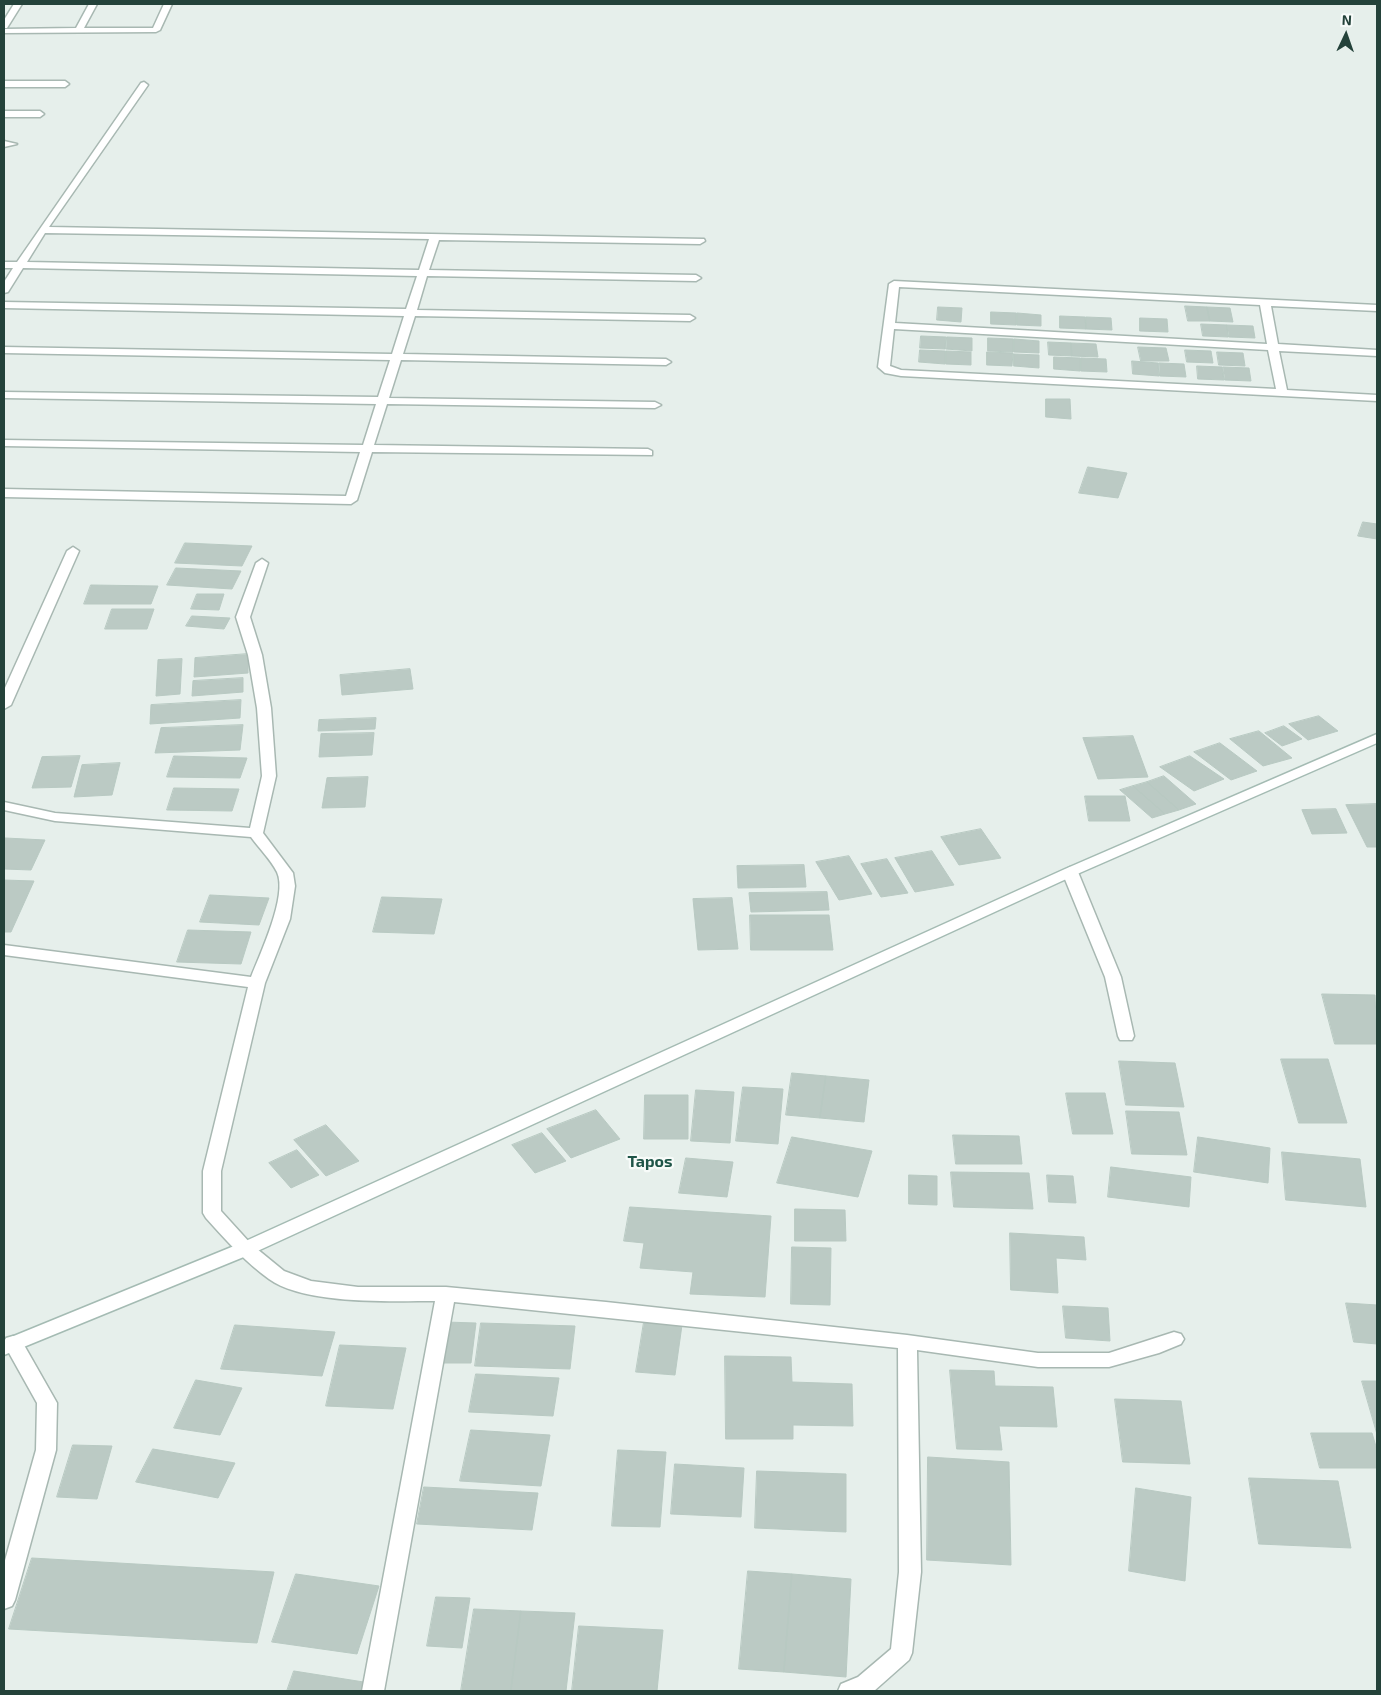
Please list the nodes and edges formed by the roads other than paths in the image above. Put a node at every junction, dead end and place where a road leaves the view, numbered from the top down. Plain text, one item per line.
1 (18, 4) edge
2 (93, 4) edge
3 (168, 4) edge
4 (4, 26) edge
5 (79, 30) junction
6 (4, 31) edge
7 (4, 84) edge
8 (65, 84) dead end
9 (144, 85) dead end
10 (4, 114) edge
11 (40, 114) dead end
12 (42, 230) junction
13 (434, 236) junction
14 (700, 241) dead end
15 (4, 265) edge
16 (19, 266) junction
17 (423, 273) junction
18 (696, 278) dead end
19 (4, 290) edge
20 (1265, 303) junction
21 (4, 305) edge
22 (1377, 308) edge
23 (410, 313) junction
24 (690, 318) dead end
25 (889, 326) junction
26 (1273, 348) junction
27 (4, 350) edge
28 (1377, 353) edge
29 (396, 358) junction
30 (666, 362) dead end
31 (1282, 394) junction
32 (4, 395) edge
33 (1377, 398) edge
34 (382, 401) junction
35 (655, 406) dead end
36 (4, 443) edge
37 (367, 448) junction
38 (648, 453) dead end
39 (4, 493) edge
40 (73, 551) dead end
41 (262, 563) dead end
42 (4, 705) edge
43 (1377, 738) edge
44 (4, 806) edge
45 (256, 833) junction
46 (1070, 872) junction
47 (4, 950) edge
48 (257, 983) junction
49 (1126, 1036) dead end
50 (245, 1249) junction
51 (446, 1294) junction
52 (1174, 1339) dead end
53 (907, 1342) junction
54 (9, 1345) edge
55 (4, 1600) edge
56 (373, 1691) edge
57 (849, 1691) edge

1 - 4 street
2 - 5 street
3 - 5 street
5 - 6 street
7 - 8 street
9 - 12 street
10 - 11 street
12 - 13 street
12 - 16 street
13 - 14 street
13 - 17 street
15 - 16 street
16 - 17 street
16 - 19 street
17 - 18 street
17 - 23 street
20 - 22 street
20 - 25 street
20 - 26 street
21 - 23 street
23 - 24 street
23 - 29 street
25 - 26 street
25 - 31 street
26 - 28 street
26 - 31 street
27 - 29 street
29 - 30 street
29 - 34 street
31 - 33 street
32 - 34 street
34 - 35 street
34 - 37 street
36 - 37 street
37 - 38 street
37 - 39 street
40 - 42 street
41 - 45 street
43 - 46 street
44 - 45 street
45 - 48 street
46 - 49 street
46 - 50 street
47 - 48 street
48 - 50 street
50 - 51 street
50 - 54 street
51 - 53 street
51 - 56 street
52 - 53 street
53 - 57 street
54 - 55 street

